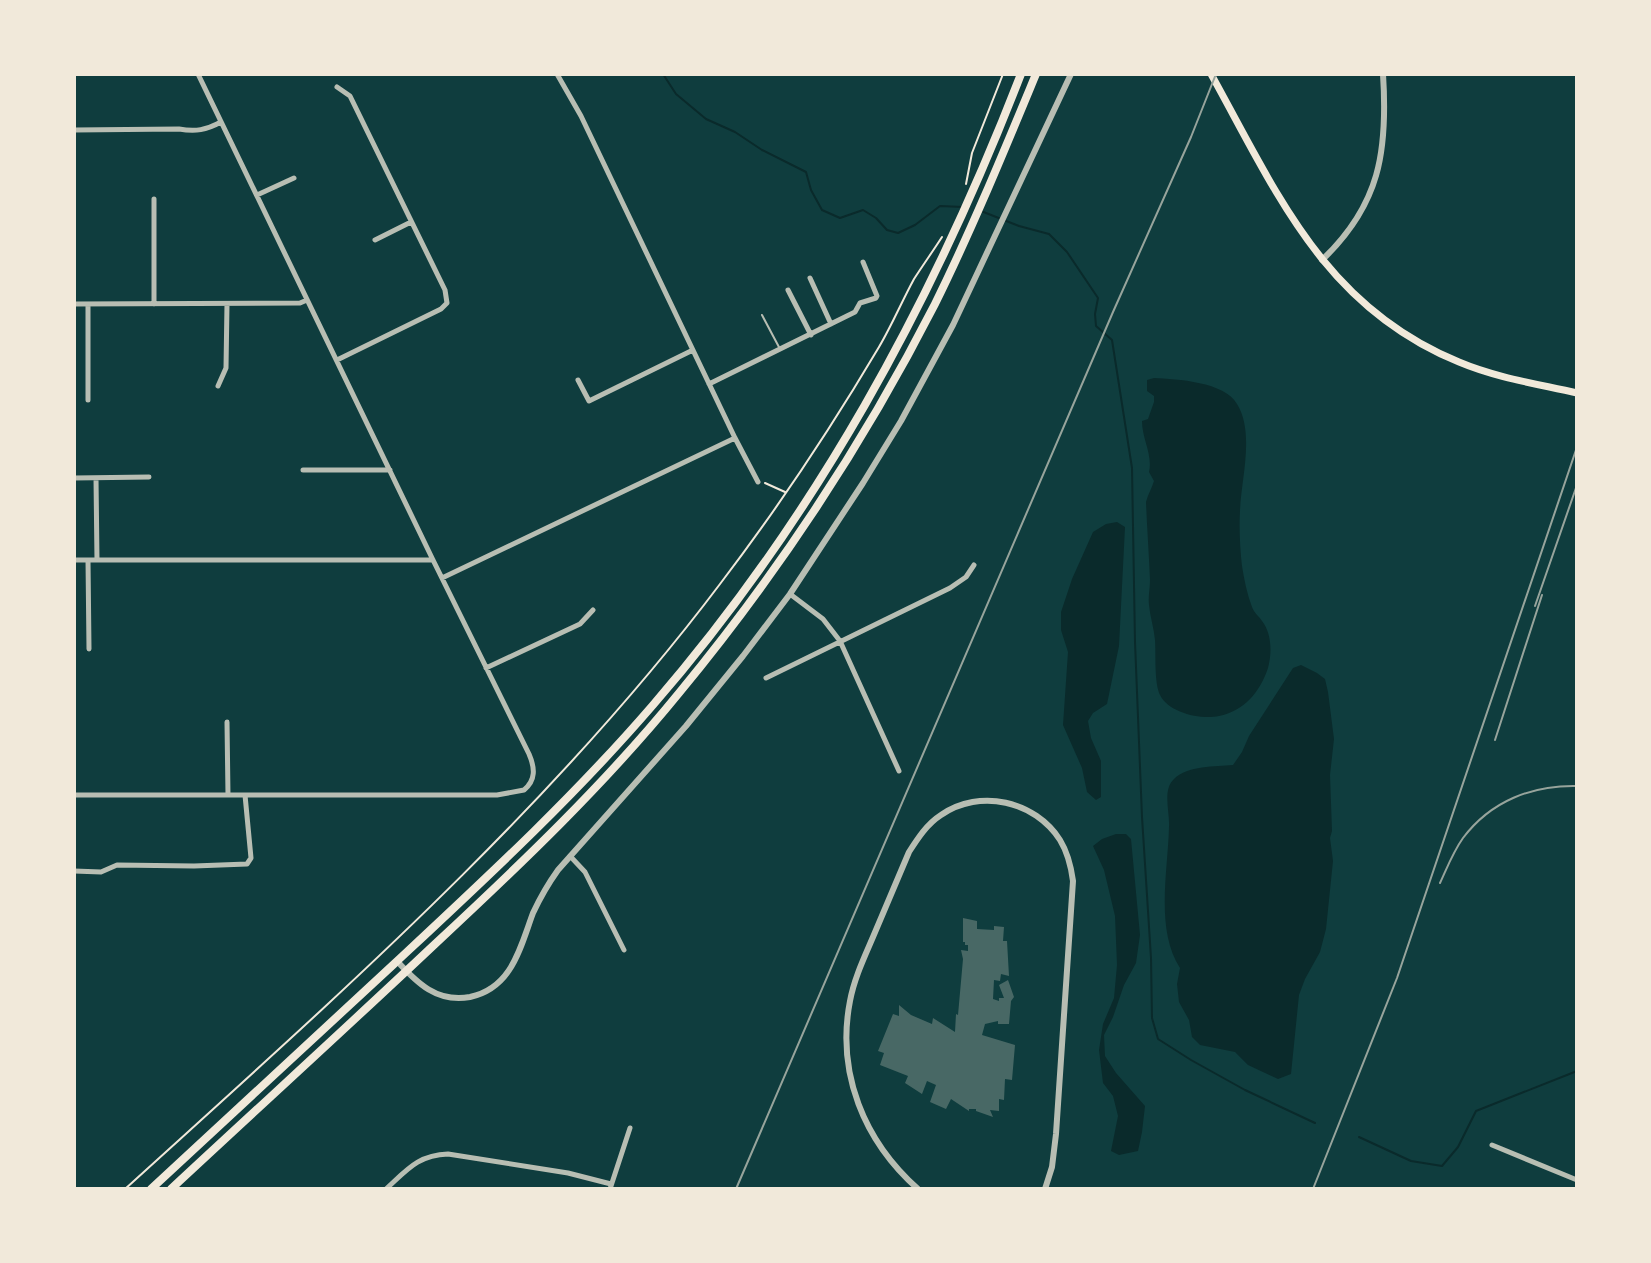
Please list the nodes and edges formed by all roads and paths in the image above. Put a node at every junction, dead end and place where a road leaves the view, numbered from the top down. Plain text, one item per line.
1 (198, 74) edge
2 (557, 74) edge
3 (1003, 74) edge
4 (1021, 74) edge
5 (1036, 74) edge
6 (1071, 74) edge
7 (1211, 74) edge
8 (1383, 74) edge
9 (337, 87) dead end
10 (221, 122) junction
11 (74, 130) edge
12 (294, 178) dead end
13 (965, 187) dead end
14 (257, 195) junction
15 (154, 199) dead end
16 (411, 222) junction
17 (943, 236) dead end
18 (375, 240) dead end
19 (1322, 260) junction
20 (863, 262) dead end
21 (810, 278) dead end
22 (788, 290) dead end
23 (307, 300) junction
24 (74, 304) edge
25 (88, 304) junction
26 (154, 304) junction
27 (227, 304) junction
28 (762, 315) dead end
29 (831, 324) junction
30 (811, 335) junction
31 (693, 350) junction
32 (780, 350) junction
33 (337, 360) junction
34 (578, 380) dead end
35 (709, 384) junction
36 (218, 386) dead end
37 (1577, 393) edge
38 (88, 400) dead end
39 (735, 438) junction
40 (303, 470) dead end
41 (390, 470) junction
42 (149, 477) dead end
43 (74, 478) edge
44 (96, 478) junction
45 (758, 482) joint
46 (786, 492) junction
47 (74, 560) edge
48 (88, 560) junction
49 (97, 560) junction
50 (433, 560) junction
51 (974, 565) dead end
52 (442, 578) junction
53 (790, 594) junction
54 (593, 610) dead end
55 (840, 641) junction
56 (89, 649) dead end
57 (486, 668) junction
58 (766, 678) dead end
59 (227, 722) dead end
60 (899, 771) dead end
61 (74, 795) edge
62 (228, 795) junction
63 (245, 795) junction
64 (570, 856) junction
65 (74, 871) edge
66 (624, 950) dead end
67 (397, 961) junction
68 (406, 971) junction
69 (630, 1128) dead end
70 (1492, 1145) dead end
71 (1577, 1180) edge
72 (611, 1186) edge
73 (125, 1189) edge
74 (151, 1189) edge
75 (171, 1189) edge
76 (386, 1189) edge
77 (918, 1189) edge
78 (1045, 1189) edge

1 - 10 street
2 - 31 street
3 - 13 path
4 - 67 highway
5 - 68 highway
6 - 53 street
7 - 19 main road
8 - 19 street
9 - 16 street
10 - 11 street
10 - 14 street
12 - 14 street
14 - 23 street
15 - 26 street
16 - 18 street
16 - 33 street
17 - 46 path
19 - 37 main road
20 - 29 street
21 - 29 street
22 - 30 street
23 - 27 street
23 - 33 street
24 - 25 street
25 - 26 street
25 - 38 street
26 - 27 street
27 - 36 street
28 - 32 lane
29 - 30 street
30 - 32 street
31 - 34 street
31 - 35 street
32 - 35 street
33 - 41 street
35 - 39 street
39 - 45 street
39 - 52 street
40 - 41 street
41 - 50 street
42 - 44 street
43 - 44 street
44 - 49 street
45 - 46 path
46 - 73 path
47 - 48 street
48 - 49 street
48 - 56 street
49 - 50 street
50 - 52 street
51 - 55 street
52 - 57 street
53 - 55 street
53 - 64 street
54 - 57 street
55 - 58 street
55 - 60 street
57 - 63 street
59 - 62 street
61 - 62 street
62 - 63 street
63 - 65 street
64 - 66 street
64 - 68 street
67 - 68 street
67 - 74 highway
68 - 75 highway
69 - 72 street
70 - 71 street
72 - 76 street
77 - 78 street

